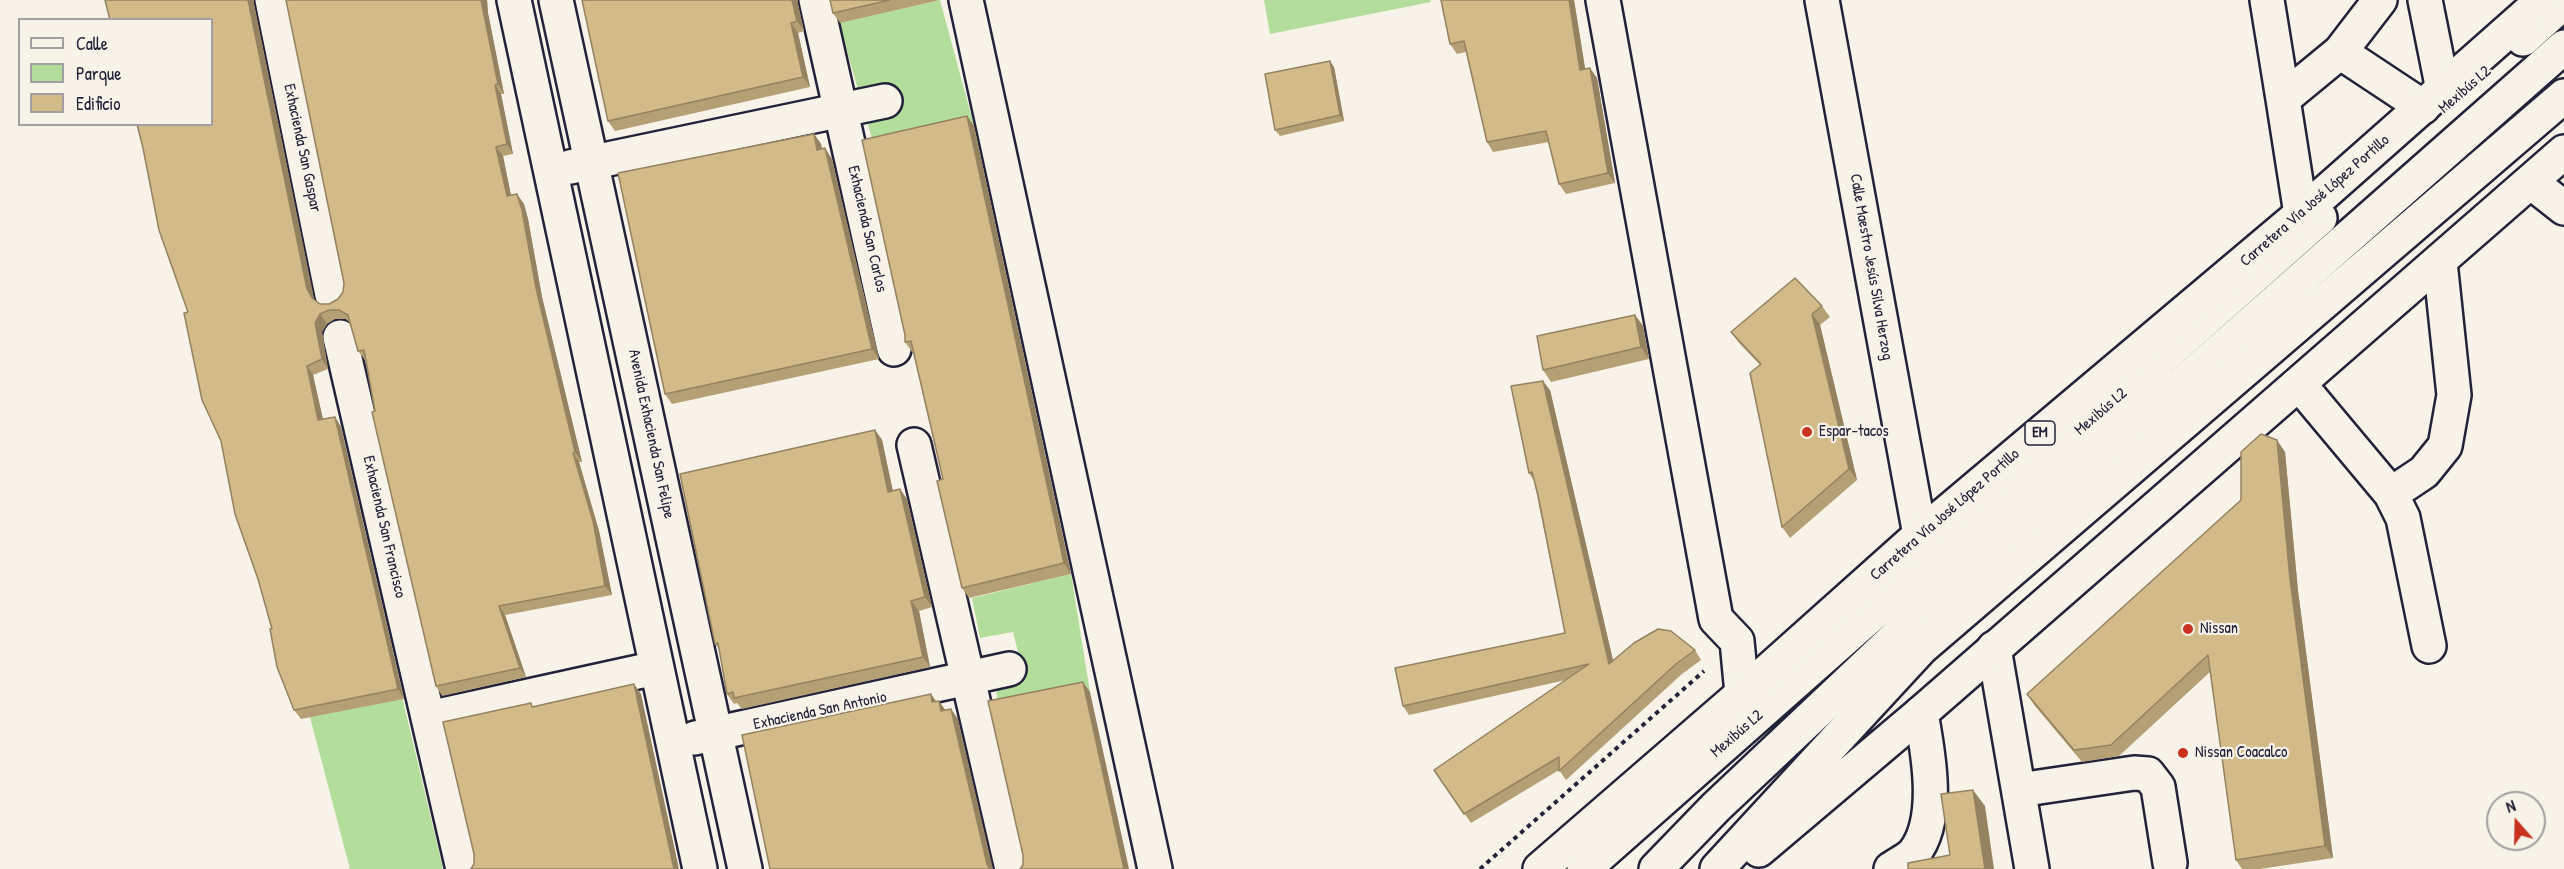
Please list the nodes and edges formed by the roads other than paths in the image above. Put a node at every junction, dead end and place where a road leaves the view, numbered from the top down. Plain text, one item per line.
1 (272, 0) edge
2 (514, 0) edge
3 (556, 0) edge
4 (816, 0) edge
5 (966, 0) edge
6 (1603, 0) edge
7 (1821, 0) edge
8 (2266, 0) edge
9 (2380, 0) edge
10 (2425, 0) edge
11 (2543, 0) edge
12 (2564, 3) edge
13 (2564, 47) edge
14 (2340, 52) junction
15 (2564, 96) edge
16 (2283, 99) junction
17 (2433, 99) junction
18 (885, 101) dead end
19 (841, 110) junction
20 (2564, 153) edge
21 (591, 161) junction
22 (550, 172) junction
23 (2531, 182) junction
24 (2564, 208) edge
25 (2301, 214) junction
26 (2440, 262) junction
27 (332, 295) dead end
28 (340, 337) dead end
29 (894, 349) dead end
30 (2299, 384) junction
31 (914, 445) dead end
32 (2391, 494) junction
33 (1920, 535) junction
34 (2429, 646) dead end
35 (1995, 648) junction
36 (656, 668) junction
37 (1009, 669) dead end
38 (967, 678) junction
39 (1742, 694) junction
40 (1921, 712) junction
41 (428, 718) junction
42 (717, 734) junction
43 (672, 743) junction
44 (2019, 790) junction
45 (2170, 863) dead end
46 (463, 869) edge
47 (700, 869) edge
48 (745, 869) edge
49 (1012, 869) edge
50 (1155, 869) edge
51 (1540, 869) edge
52 (1584, 869) edge
53 (1656, 869) edge
54 (1717, 869) edge
55 (1737, 869) edge
56 (1891, 869) edge
57 (2032, 869) edge

1 - 27 street, Exhacienda San Gaspar
2 - 22 street
3 - 21 street, Avenida Exhacienda San Felipe
4 - 19 street, Exhacienda San Carlos
5 - 50 street
6 - 39 street
7 - 33 street, Calle Maestro Jesús Silva Herzog
8 - 16 street
9 - 14 street
10 - 17 street
11 - 17 street, Carretera Vía José López Portillo / EM
12 - 52 street, Mexibús L2
13 - 53 street, Mexibús L2
14 - 16 street
14 - 17 street
15 - 54 street
16 - 25 street
17 - 25 street, Carretera Vía José López Portillo / EM
18 - 19 street
19 - 21 street
19 - 29 street, Exhacienda San Carlos
20 - 23 street
21 - 22 street
21 - 42 street, Avenida Exhacienda San Felipe
22 - 36 street
23 - 24 street
23 - 26 street
25 - 33 street, Carretera Vía José López Portillo / EM
26 - 30 street
26 - 32 street
28 - 41 street, Exhacienda San Francisco
30 - 32 street
30 - 35 street
31 - 38 street
32 - 34 street
33 - 39 street, Carretera Vía José López Portillo / EM
35 - 40 street
35 - 44 street
36 - 41 street
36 - 43 street
37 - 38 street, Exhacienda San Antonio
38 - 42 street, Exhacienda San Antonio
38 - 49 street
39 - 51 street, Carretera Vía José López Portillo / EM
40 - 55 street
40 - 56 street
41 - 46 street, Exhacienda San Francisco
42 - 43 street, Exhacienda San Antonio
42 - 48 street, Avenida Exhacienda San Felipe
43 - 47 street
44 - 45 street
44 - 57 street

